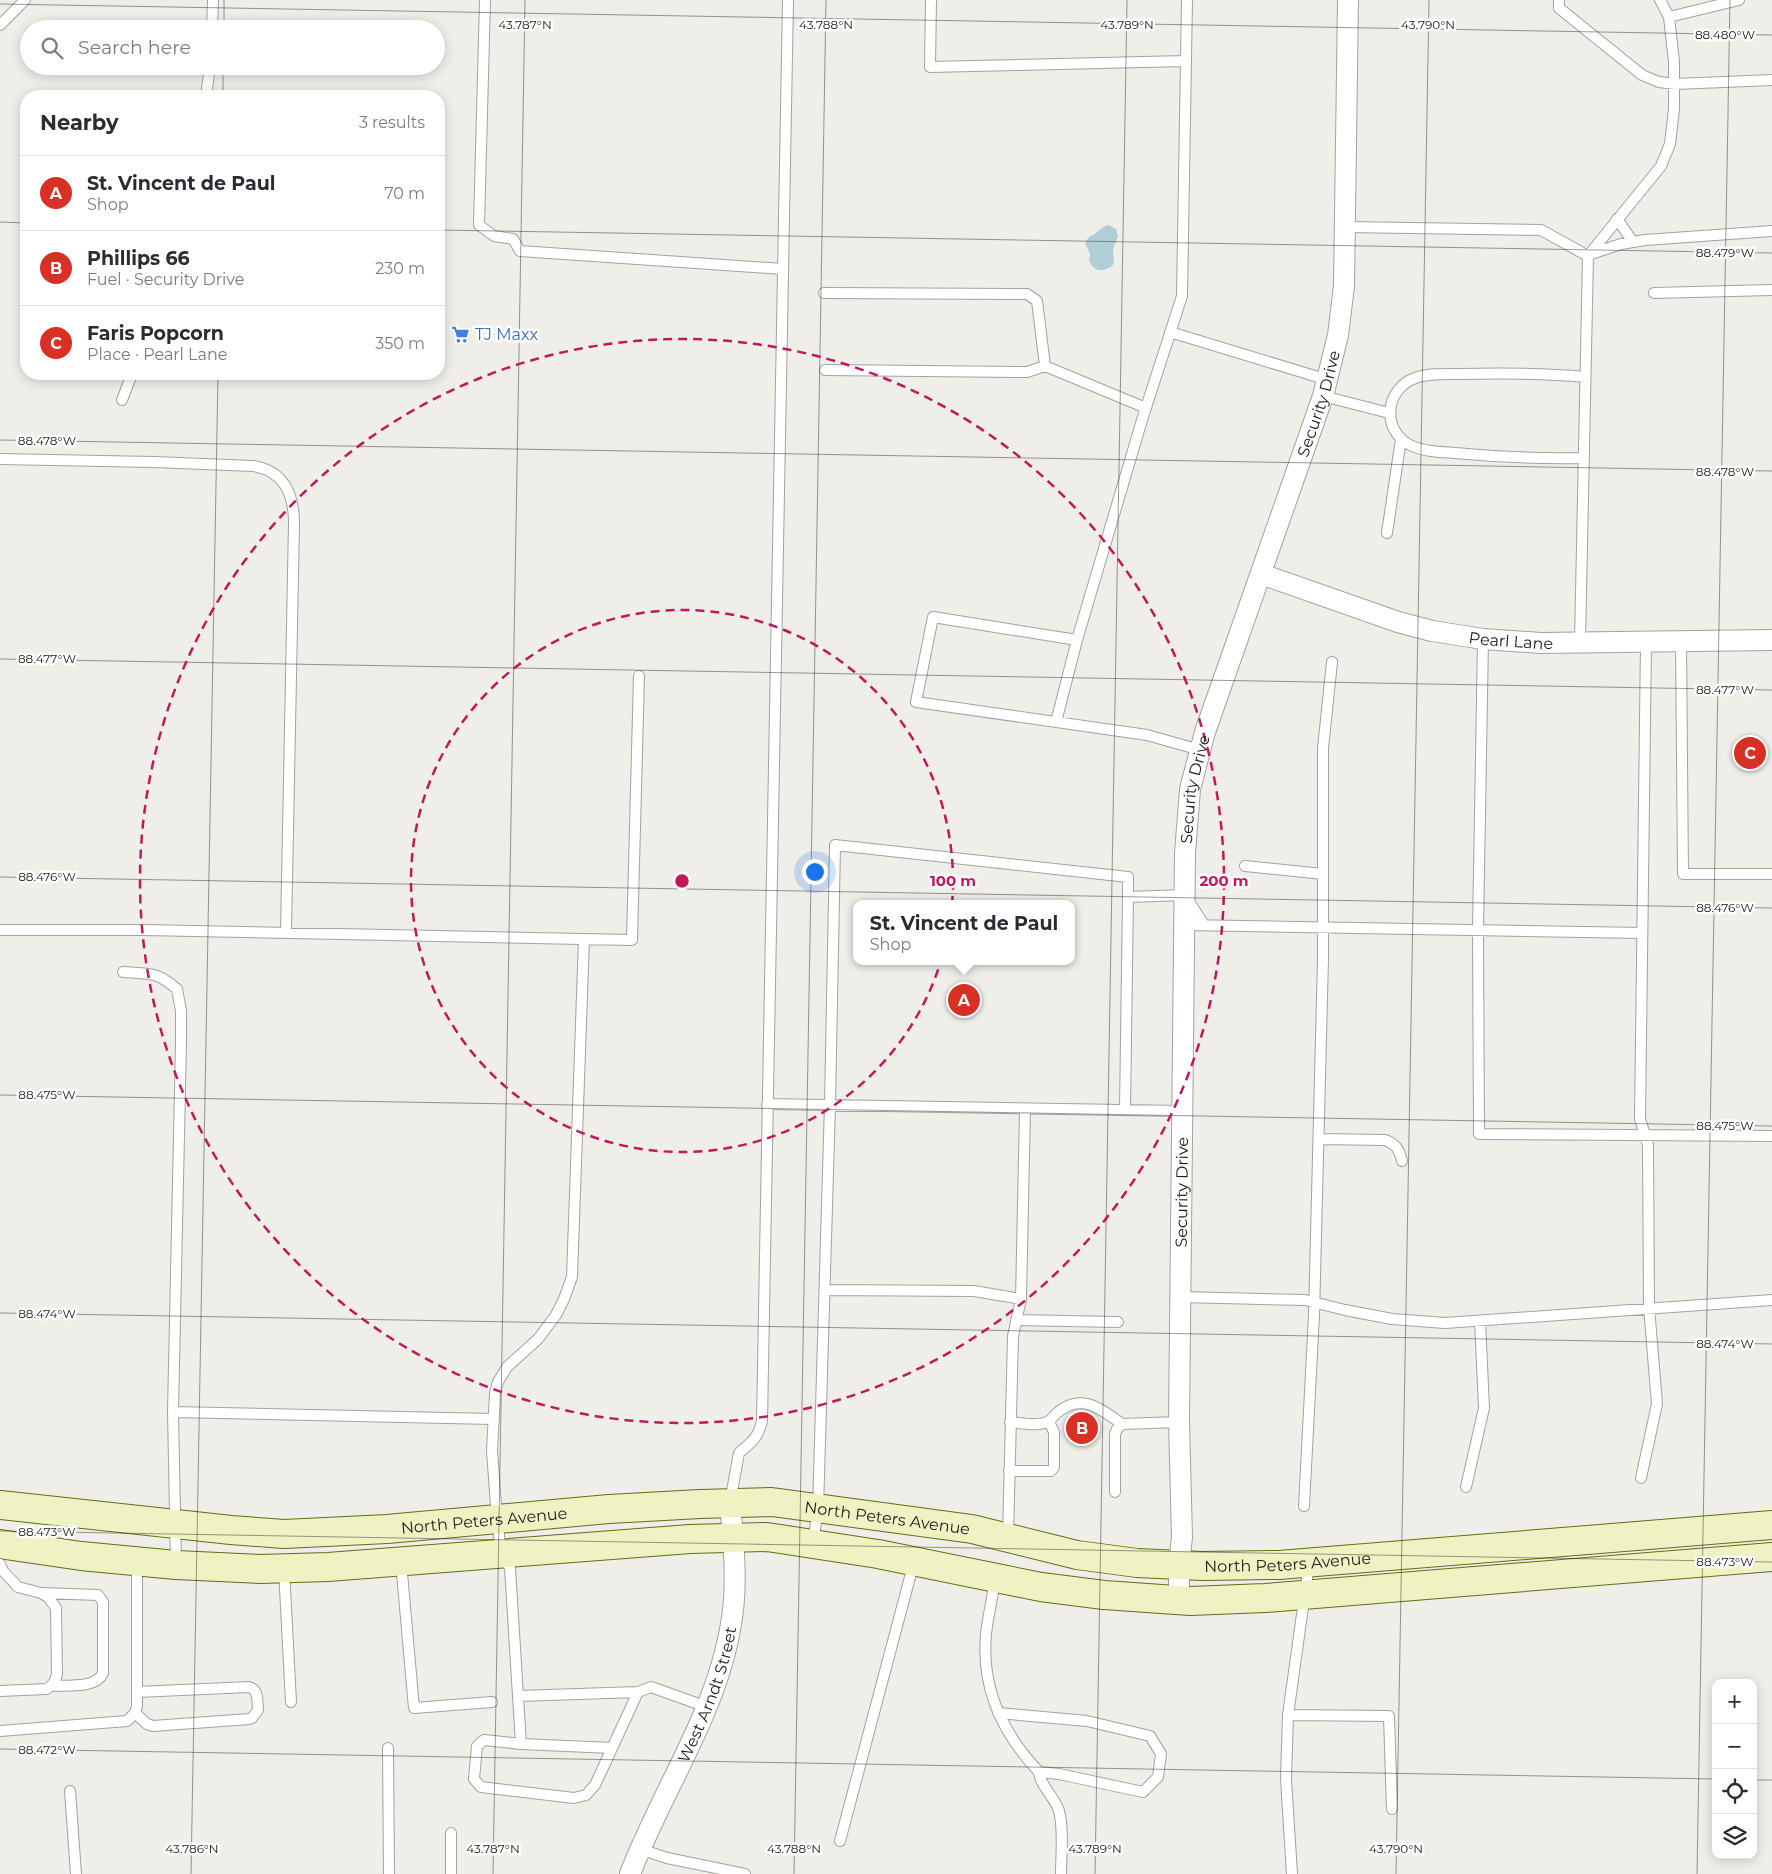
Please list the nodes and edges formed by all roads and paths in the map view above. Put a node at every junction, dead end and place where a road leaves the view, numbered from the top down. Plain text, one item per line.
1 (26, 0) edge
2 (213, 0) edge
3 (486, 0) edge
4 (788, 0) edge
5 (931, 0) edge
6 (1187, 0) edge
7 (1348, 0) edge
8 (1559, 0) edge
9 (1660, 0) edge
10 (1739, 0) edge
11 (1669, 17) junction
12 (212, 20) edge
13 (0, 25) edge
14 (1186, 60) junction
15 (209, 75) edge
16 (1772, 80) edge
17 (1675, 84) junction
18 (207, 90) edge
19 (1617, 219) junction
20 (1345, 227) junction
21 (1772, 231) edge
22 (1633, 242) junction
23 (1588, 256) junction
24 (782, 268) junction
25 (1772, 290) edge
26 (824, 293) dead end
27 (1654, 293) dead end
28 (1170, 332) junction
29 (1045, 366) junction
30 (825, 370) dead end
31 (1585, 377) junction
32 (130, 380) edge
33 (1326, 388) junction
34 (122, 400) dead end
35 (1146, 408) junction
36 (1389, 413) junction
37 (1401, 439) junction
38 (1584, 458) junction
39 (0, 460) edge
40 (1387, 533) dead end
41 (1261, 574) junction
42 (1483, 639) junction
43 (1077, 640) junction
44 (1772, 640) edge
45 (1681, 641) junction
46 (1580, 642) junction
47 (1646, 642) junction
48 (1332, 662) dead end
49 (639, 676) dead end
50 (1056, 722) junction
51 (1200, 750) junction
52 (1245, 866) dead end
53 (1323, 874) junction
54 (1772, 874) edge
55 (1185, 895) junction
56 (1128, 897) junction
57 (1194, 925) junction
58 (1323, 928) junction
59 (0, 930) edge
60 (1478, 930) junction
61 (286, 932) junction
62 (1642, 933) junction
63 (584, 939) junction
64 (123, 972) dead end
65 (767, 1104) junction
66 (830, 1105) junction
67 (1025, 1109) junction
68 (1125, 1110) junction
69 (1182, 1111) junction
70 (1645, 1136) junction
71 (1772, 1136) edge
72 (1319, 1139) junction
73 (1402, 1160) dead end
74 (825, 1290) junction
75 (1180, 1297) junction
76 (1021, 1299) junction
77 (1772, 1300) edge
78 (1314, 1302) junction
79 (1649, 1308) junction
80 (1016, 1320) junction
81 (1480, 1321) junction
82 (1118, 1322) dead end
83 (173, 1412) junction
84 (493, 1419) junction
85 (1010, 1422) junction
86 (1049, 1422) junction
87 (1179, 1422) junction
88 (1122, 1424) junction
89 (1009, 1471) junction
90 (1640, 1478) dead end
91 (1466, 1487) dead end
92 (1115, 1492) dead end
93 (730, 1503) junction
94 (0, 1505) edge
95 (1304, 1506) dead end
96 (818, 1508) junction
97 (497, 1519) junction
98 (176, 1524) junction
99 (1772, 1525) edge
100 (733, 1538) junction
101 (1008, 1538) junction
102 (0, 1544) edge
103 (813, 1544) junction
104 (501, 1553) junction
105 (1772, 1557) edge
106 (914, 1560) junction
107 (137, 1561) junction
108 (401, 1561) junction
109 (1309, 1563) junction
110 (0, 1564) edge
111 (176, 1565) junction
112 (1179, 1565) junction
113 (284, 1568) junction
114 (995, 1577) junction
115 (41, 1593) junction
116 (1304, 1595) junction
117 (1179, 1600) junction
118 (51, 1686) junction
119 (0, 1691) edge
120 (137, 1692) junction
121 (638, 1692) junction
122 (518, 1696) junction
123 (290, 1702) dead end
124 (492, 1702) dead end
125 (707, 1707) junction
126 (135, 1713) junction
127 (998, 1713) junction
128 (1288, 1715) junction
129 (0, 1731) edge
130 (521, 1744) junction
131 (388, 1748) dead end
132 (612, 1748) junction
133 (1039, 1772) junction
134 (70, 1791) dead end
135 (1392, 1809) dead end
136 (451, 1832) dead end
137 (840, 1841) dead end
138 (640, 1849) junction
139 (706, 1870) edge
140 (76, 1874) edge
141 (389, 1874) edge
142 (451, 1874) edge
143 (630, 1874) edge
144 (745, 1874) edge
145 (1061, 1874) edge
146 (1292, 1874) edge

1 - 13 lane
2 - 12 lane
3 - 24 lane
4 - 24 lane
5 - 14 lane
6 - 14 lane
7 - 20 street, Security Drive
8 - 17 lane
9 - 11 lane
10 - 11 lane
11 - 17 lane
14 - 28 lane
15 - 18 lane
16 - 17 lane
17 - 19 lane
19 - 22 lane
19 - 23 lane
20 - 23 lane
20 - 33 street, Security Drive
21 - 22 lane
22 - 23 lane
23 - 31 lane
24 - 65 lane
25 - 27 lane
26 - 29 lane
28 - 33 lane
28 - 35 lane
29 - 30 lane
29 - 35 lane
31 - 36 lane
31 - 38 lane
32 - 34 lane
33 - 36 lane
33 - 41 street, Security Drive
35 - 43 lane
36 - 37 lane
37 - 38 lane
37 - 40 lane
38 - 46 lane
39 - 61 lane
41 - 42 street, Pearl Lane
41 - 51 street, Security Drive
42 - 46 street, Pearl Lane
42 - 60 lane
43 - 50 lane
43 - 50 lane
44 - 45 street, Pearl Lane
45 - 47 street, Pearl Lane
45 - 54 lane
46 - 47 street, Pearl Lane
47 - 62 lane
48 - 53 lane
49 - 63 lane
50 - 51 lane
51 - 55 street, Security Drive
52 - 53 lane
53 - 58 lane
55 - 56 lane
55 - 57 street, Security Drive
56 - 66 lane
56 - 68 lane
57 - 58 lane
57 - 69 street, Security Drive
58 - 60 lane
58 - 72 lane
59 - 61 lane
60 - 62 lane
60 - 70 lane
61 - 63 lane
62 - 70 lane
63 - 84 lane
64 - 83 lane
65 - 66 lane
65 - 93 lane
66 - 67 lane
66 - 74 lane
67 - 68 lane
67 - 76 lane
68 - 69 lane
69 - 75 street, Security Drive
70 - 71 lane
70 - 79 lane
72 - 73 lane
72 - 78 lane
74 - 76 lane
74 - 96 lane
75 - 78 lane
75 - 87 street, Security Drive
76 - 80 lane
77 - 79 lane
78 - 81 lane
78 - 95 lane
79 - 81 lane
79 - 90 lane
80 - 82 lane
80 - 85 lane
81 - 91 lane
83 - 84 lane
83 - 98 lane
84 - 97 lane
85 - 86 lane
85 - 89 lane
86 - 88 lane
86 - 89 lane
87 - 88 lane
87 - 112 street, Security Drive
88 - 92 lane
89 - 101 lane
93 - 96 main road, North Peters Avenue
93 - 97 main road, North Peters Avenue
93 - 100 street, West Arndt Street
94 - 98 main road, North Peters Avenue
96 - 101 main road, North Peters Avenue
96 - 103 lane
97 - 98 main road, North Peters Avenue
97 - 104 lane
98 - 111 lane
99 - 109 main road, North Peters Avenue
100 - 103 main road, North Peters Avenue
100 - 104 main road, North Peters Avenue
100 - 125 street, West Arndt Street
101 - 112 main road, North Peters Avenue
102 - 107 main road, North Peters Avenue
103 - 106 main road, North Peters Avenue
104 - 108 main road, North Peters Avenue
104 - 122 lane
105 - 116 main road, North Peters Avenue
106 - 114 main road, North Peters Avenue
106 - 137 lane
107 - 111 main road, North Peters Avenue
107 - 120 lane
108 - 113 main road, North Peters Avenue
108 - 124 lane
109 - 112 main road, North Peters Avenue
109 - 116 lane
110 - 115 lane
111 - 113 main road, North Peters Avenue
112 - 117 street, Security Drive
113 - 123 lane
114 - 117 main road, North Peters Avenue
114 - 127 lane
115 - 118 lane
115 - 118 lane
116 - 117 main road, North Peters Avenue
116 - 128 lane
118 - 119 lane
120 - 126 lane
120 - 126 lane
121 - 122 lane
121 - 125 lane
121 - 132 lane
122 - 130 lane
125 - 138 street, West Arndt Street
126 - 129 lane
127 - 133 lane
127 - 133 lane
128 - 135 lane
128 - 146 lane
130 - 132 lane
130 - 132 lane
131 - 141 lane
133 - 145 lane
134 - 140 lane
136 - 142 lane
138 - 139 lane
138 - 143 street, West Arndt Street
139 - 144 lane

